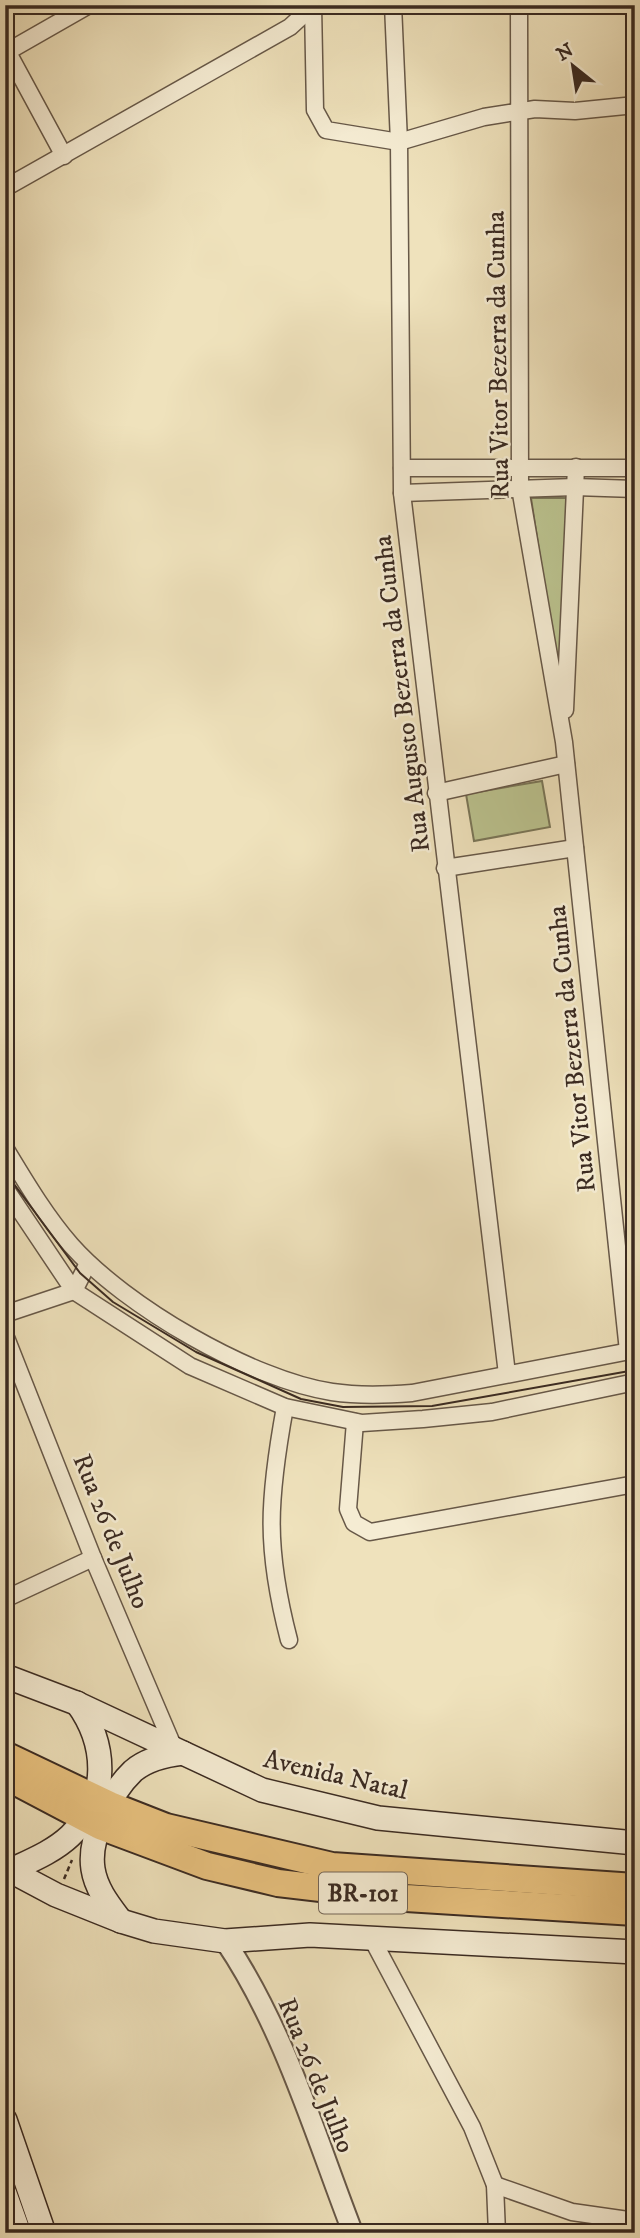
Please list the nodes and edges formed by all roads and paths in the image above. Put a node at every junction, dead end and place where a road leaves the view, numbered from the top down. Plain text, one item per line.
1 (89, 5) edge
2 (393, 5) edge
3 (519, 5) edge
4 (310, 8) edge
5 (6, 50) edge
6 (635, 105) edge
7 (518, 113) junction
8 (399, 142) junction
9 (64, 156) junction
10 (5, 188) edge
11 (635, 452) edge
12 (576, 467) junction
13 (401, 468) junction
14 (520, 468) junction
15 (635, 468) edge
16 (575, 487) junction
17 (520, 488) junction
18 (635, 489) edge
19 (402, 493) junction
20 (564, 742) junction
21 (566, 764) junction
22 (436, 793) junction
23 (575, 848) junction
24 (445, 868) junction
25 (5, 1148) edge
26 (5, 1188) edge
27 (88, 1263) junction
28 (74, 1290) junction
29 (5, 1314) edge
30 (5, 1335) edge
31 (631, 1350) edge
32 (507, 1374) junction
33 (635, 1382) edge
34 (285, 1407) junction
35 (358, 1422) junction
36 (635, 1483) edge
37 (93, 1558) junction
38 (5, 1599) edge
39 (289, 1640) dead end
40 (5, 1676) edge
41 (76, 1703) junction
42 (178, 1750) junction
43 (5, 1755) edge
44 (5, 1776) edge
45 (97, 1812) junction
46 (635, 1843) edge
47 (7, 1869) edge
48 (635, 1887) edge
49 (635, 1912) edge
50 (121, 1921) junction
51 (371, 1937) junction
52 (225, 1941) junction
53 (635, 1952) edge
54 (5, 2120) edge
55 (495, 2185) junction
56 (5, 2194) edge
57 (635, 2221) edge
58 (19, 2233) edge
59 (44, 2233) edge
60 (353, 2233) edge
61 (496, 2233) edge

1 - 5 street
2 - 8 street, Rua Augusto Bezerra da Cunha
3 - 7 street, Rua Vitor Bezerra da Cunha
4 - 8 street
4 - 9 street
5 - 9 street
6 - 7 street
7 - 8 street
7 - 14 street, Rua Vitor Bezerra da Cunha
8 - 13 street, Rua Augusto Bezerra da Cunha
9 - 10 street
11 - 15 street
12 - 14 street
12 - 15 street
12 - 16 street, Rua Vitor Bezerra da Cunha
13 - 14 street
13 - 19 street, Rua Augusto Bezerra da Cunha
14 - 17 street, Rua Vitor Bezerra da Cunha
16 - 17 street
16 - 18 street
16 - 20 street, Rua Vitor Bezerra da Cunha
17 - 19 street
17 - 20 street, Rua Vitor Bezerra da Cunha
19 - 22 street, Rua Augusto Bezerra da Cunha
20 - 21 street, Rua Vitor Bezerra da Cunha
21 - 22 street
21 - 23 street, Rua Vitor Bezerra da Cunha
22 - 24 street, Rua Augusto Bezerra da Cunha
23 - 24 street
23 - 31 street, Rua Vitor Bezerra da Cunha
24 - 32 street, Rua Augusto Bezerra da Cunha
25 - 27 street
26 - 28 street
27 - 28 street
27 - 32 street
28 - 29 street
28 - 34 street
30 - 37 street, Rua 26 de Julho
31 - 32 street
33 - 35 street
34 - 35 street
34 - 39 street
35 - 36 street
37 - 38 street
37 - 42 street, Rua 26 de Julho
40 - 41 main road, Avenida Natal
41 - 42 main road, Avenida Natal
41 - 45 main road
42 - 45 main road
42 - 46 main road, Avenida Natal
43 - 45 highway, BR-101
44 - 45 highway, BR-101
45 - 47 main road
45 - 48 highway, BR-101
45 - 49 highway, BR-101
45 - 50 main road
47 - 50 main road
50 - 52 main road
51 - 52 main road
51 - 53 main road
51 - 55 street
52 - 60 street, Rua 26 de Julho
54 - 59 main road
55 - 57 street
55 - 61 street
56 - 58 main road

